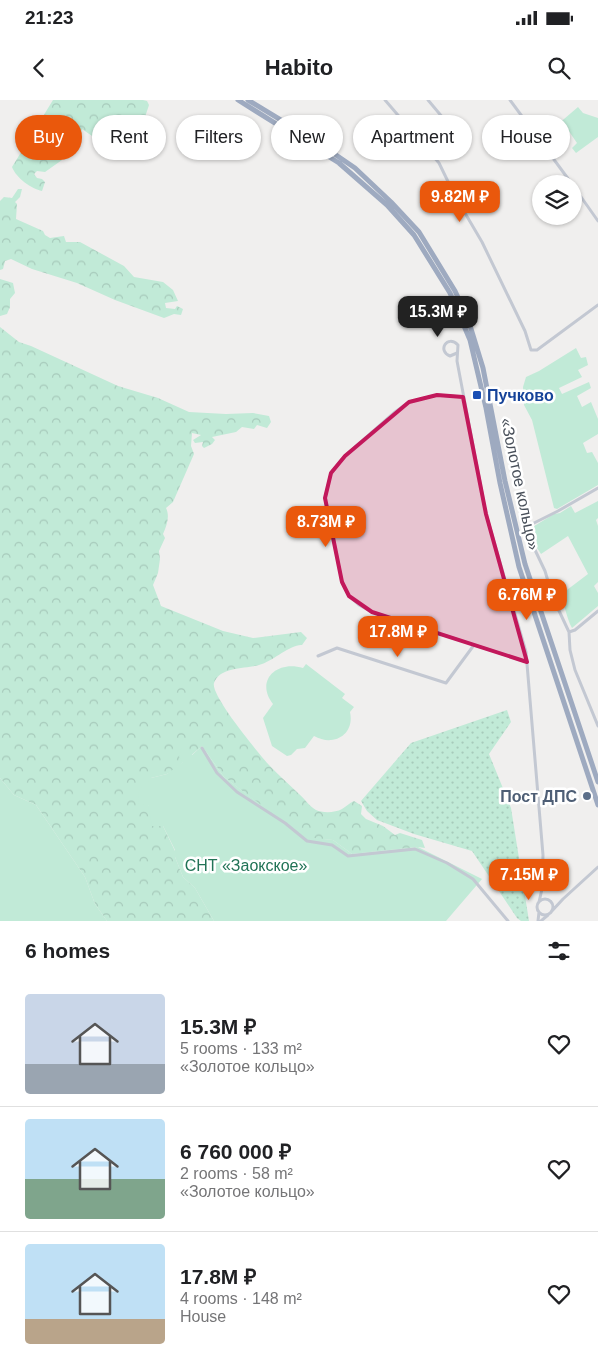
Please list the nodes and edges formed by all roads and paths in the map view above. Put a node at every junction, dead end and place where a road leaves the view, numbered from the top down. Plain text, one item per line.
1 (238, 100) edge
2 (248, 100) edge
3 (385, 100) edge
4 (428, 100) edge
5 (510, 100) edge
6 (441, 115) edge
7 (565, 175) edge
8 (582, 198) edge
9 (598, 221) edge
10 (598, 305) edge
11 (456, 353) junction
12 (450, 356) junction
13 (457, 360) junction
14 (463, 397) junction
15 (598, 488) edge
16 (598, 611) edge
17 (569, 632) junction
18 (474, 645) junction
19 (318, 656) dead end
20 (527, 662) junction
21 (598, 726) edge
22 (202, 748) dead end
23 (598, 782) edge
24 (598, 805) edge
25 (598, 867) edge
26 (542, 889) junction
27 (563, 899) junction
28 (549, 900) junction
29 (539, 902) junction
30 (539, 912) junction
31 (550, 913) junction
32 (508, 921) edge
33 (539, 921) edge

1 - 24 highway, «Золотое кольцо»
2 - 23 highway, «Золотое кольцо»
3 - 10 street
4 - 6 street
5 - 7 street
8 - 9 street
11 - 12 street
11 - 12 street
11 - 13 street
12 - 13 street
13 - 14 street
14 - 18 street
14 - 20 street
15 - 17 street
16 - 17 street
17 - 21 street
18 - 19 street
18 - 20 street
20 - 26 street
22 - 32 street
25 - 27 street
26 - 28 street
26 - 29 street
27 - 28 street
27 - 31 street
28 - 29 street
28 - 31 street
29 - 30 street
30 - 31 street
30 - 33 street
31 - 33 street

